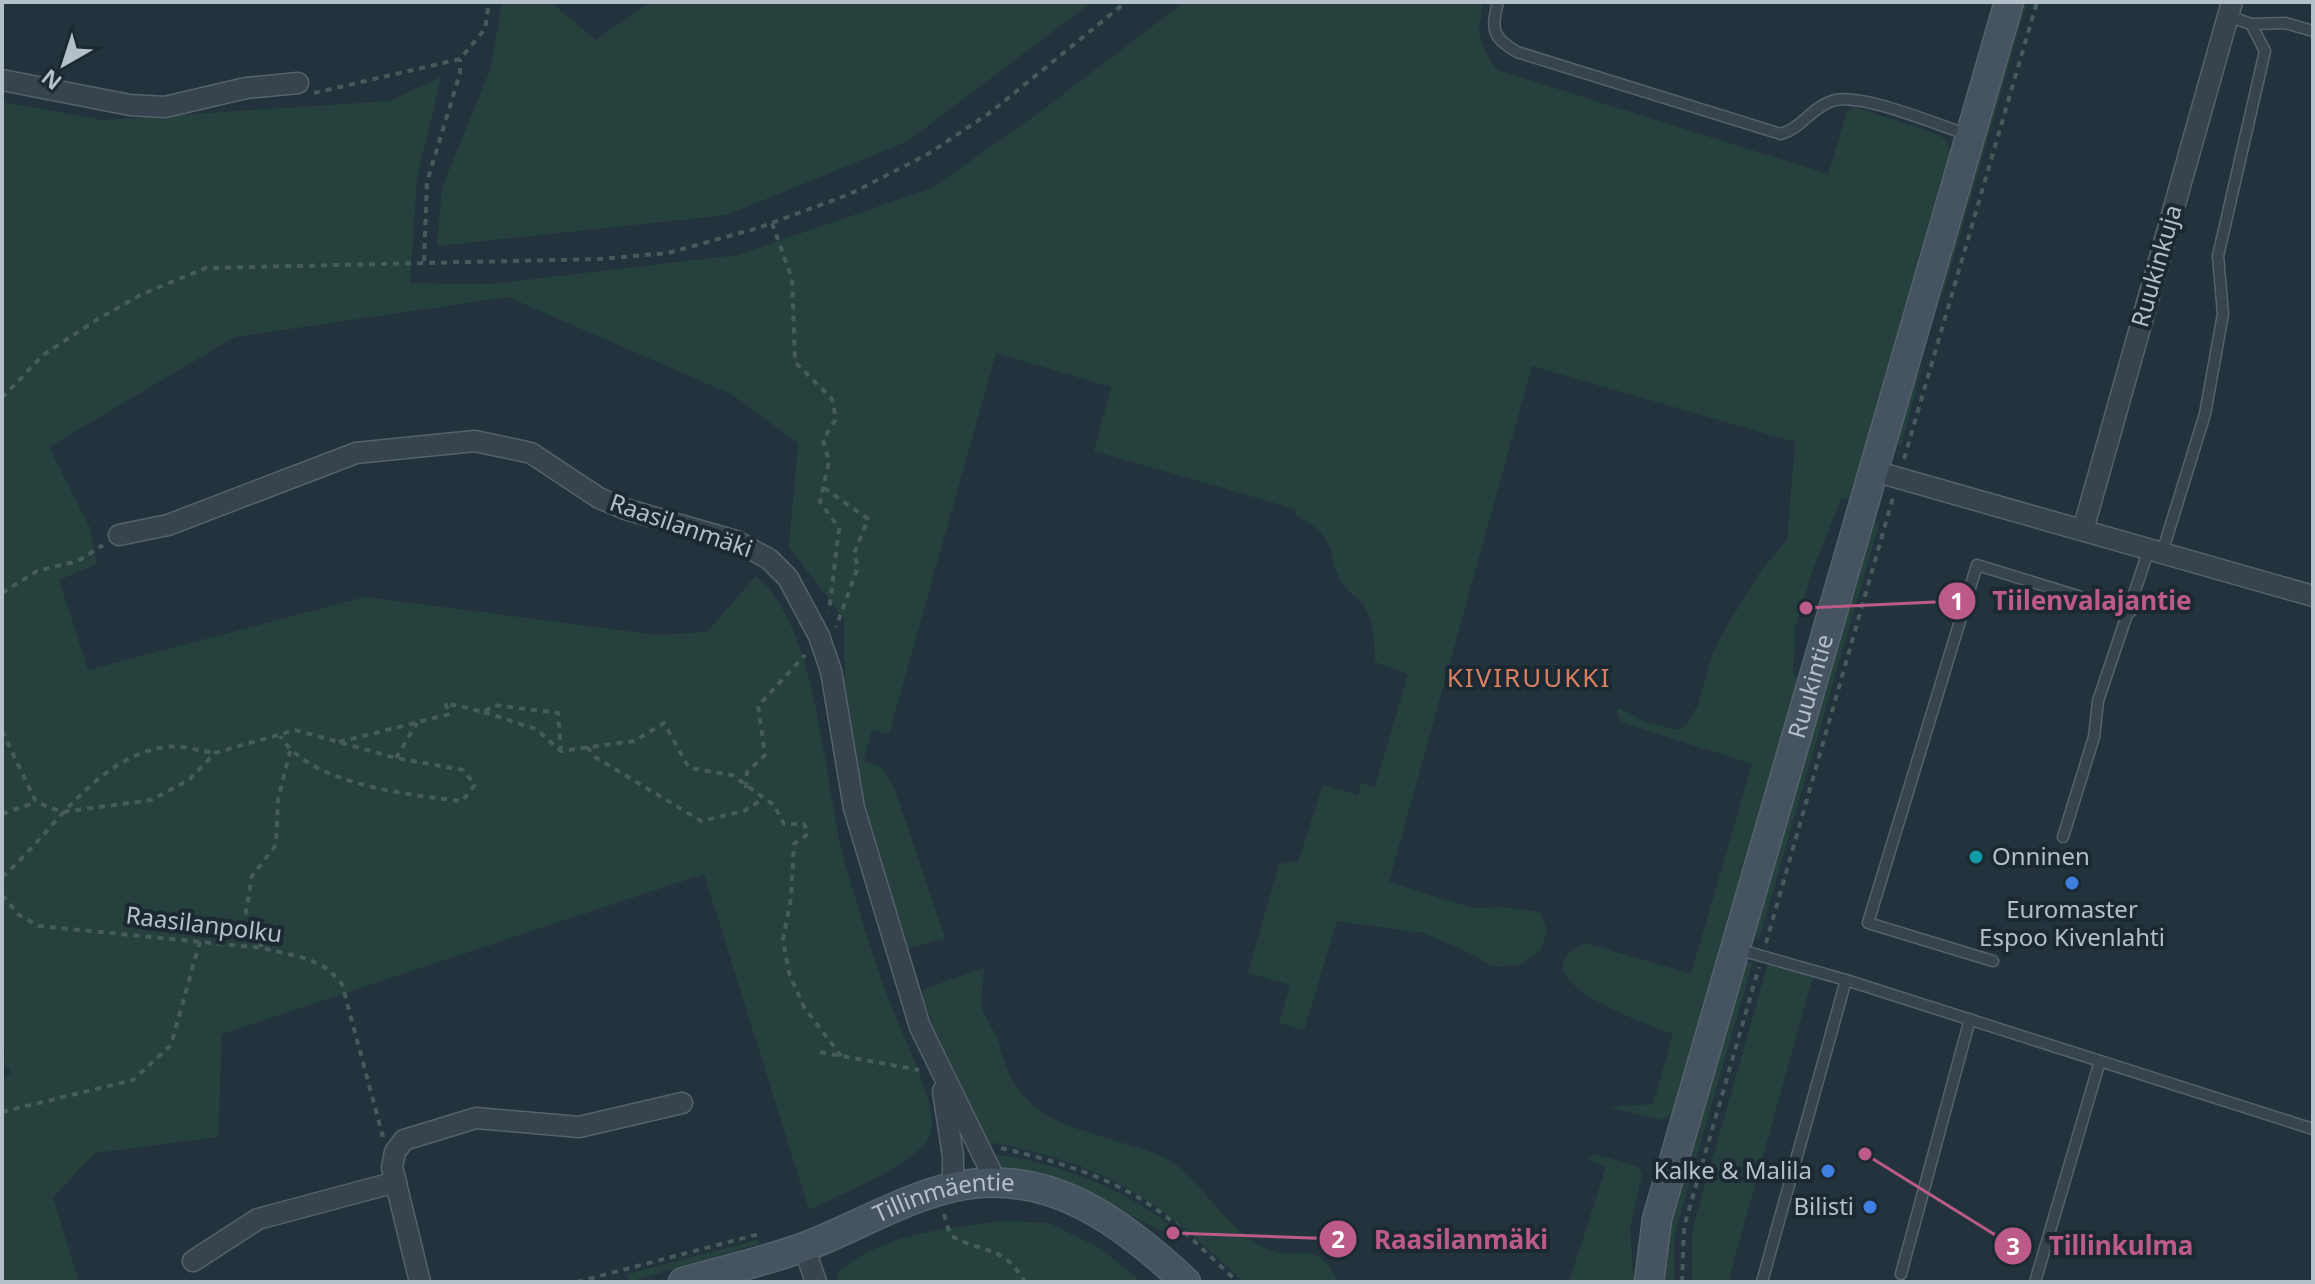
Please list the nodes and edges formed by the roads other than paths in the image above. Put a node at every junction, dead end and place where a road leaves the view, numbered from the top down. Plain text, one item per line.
1 (1498, 2) edge
2 (2009, 2) edge
3 (2230, 9) edge
4 (2251, 24) junction
5 (2313, 31) edge
6 (2, 80) edge
7 (298, 83) road end
8 (1971, 136) junction
9 (1886, 474) junction
10 (2083, 530) junction
11 (119, 535) road end
12 (2156, 551) junction
13 (2313, 596) edge
14 (2130, 612) junction
15 (2063, 837) dead end
16 (1735, 949) junction
17 (1993, 961) dead end
18 (1846, 980) junction
19 (1970, 1019) junction
20 (2100, 1061) junction
21 (932, 1073) junction
22 (682, 1103) dead end
23 (2313, 1129) edge
24 (396, 1182) junction
25 (997, 1184) junction
26 (954, 1199) junction
27 (804, 1247) junction
28 (193, 1261) dead end
29 (1901, 1274) dead end
30 (420, 1282) edge
31 (683, 1282) edge
32 (816, 1282) edge
33 (1186, 1282) edge
34 (1649, 1282) edge
35 (1762, 1282) edge
36 (2035, 1282) edge

1 - 8 lane
2 - 8 street, Ruukintie
3 - 4 lane
3 - 10 street, Ruukinkuja
4 - 5 lane
4 - 12 lane
6 - 7 street
8 - 9 street, Ruukintie
9 - 10 street
9 - 16 street, Ruukintie
10 - 12 street
11 - 21 street, Raasilanmäki
12 - 13 street
12 - 14 lane
14 - 15 lane
14 - 17 lane
16 - 18 lane
16 - 34 street, Ruukintie
18 - 19 lane
18 - 35 lane
19 - 20 lane
19 - 29 lane
20 - 23 lane
20 - 36 lane
21 - 25 street, Raasilanmäki
21 - 26 street, Raasilanmäki
22 - 24 street
24 - 28 street
24 - 30 street
25 - 26 street, Tillinmäentie
25 - 33 street, Tillinmäentie
26 - 27 street, Tillinmäentie
27 - 31 street, Tillinmäentie
27 - 32 street

